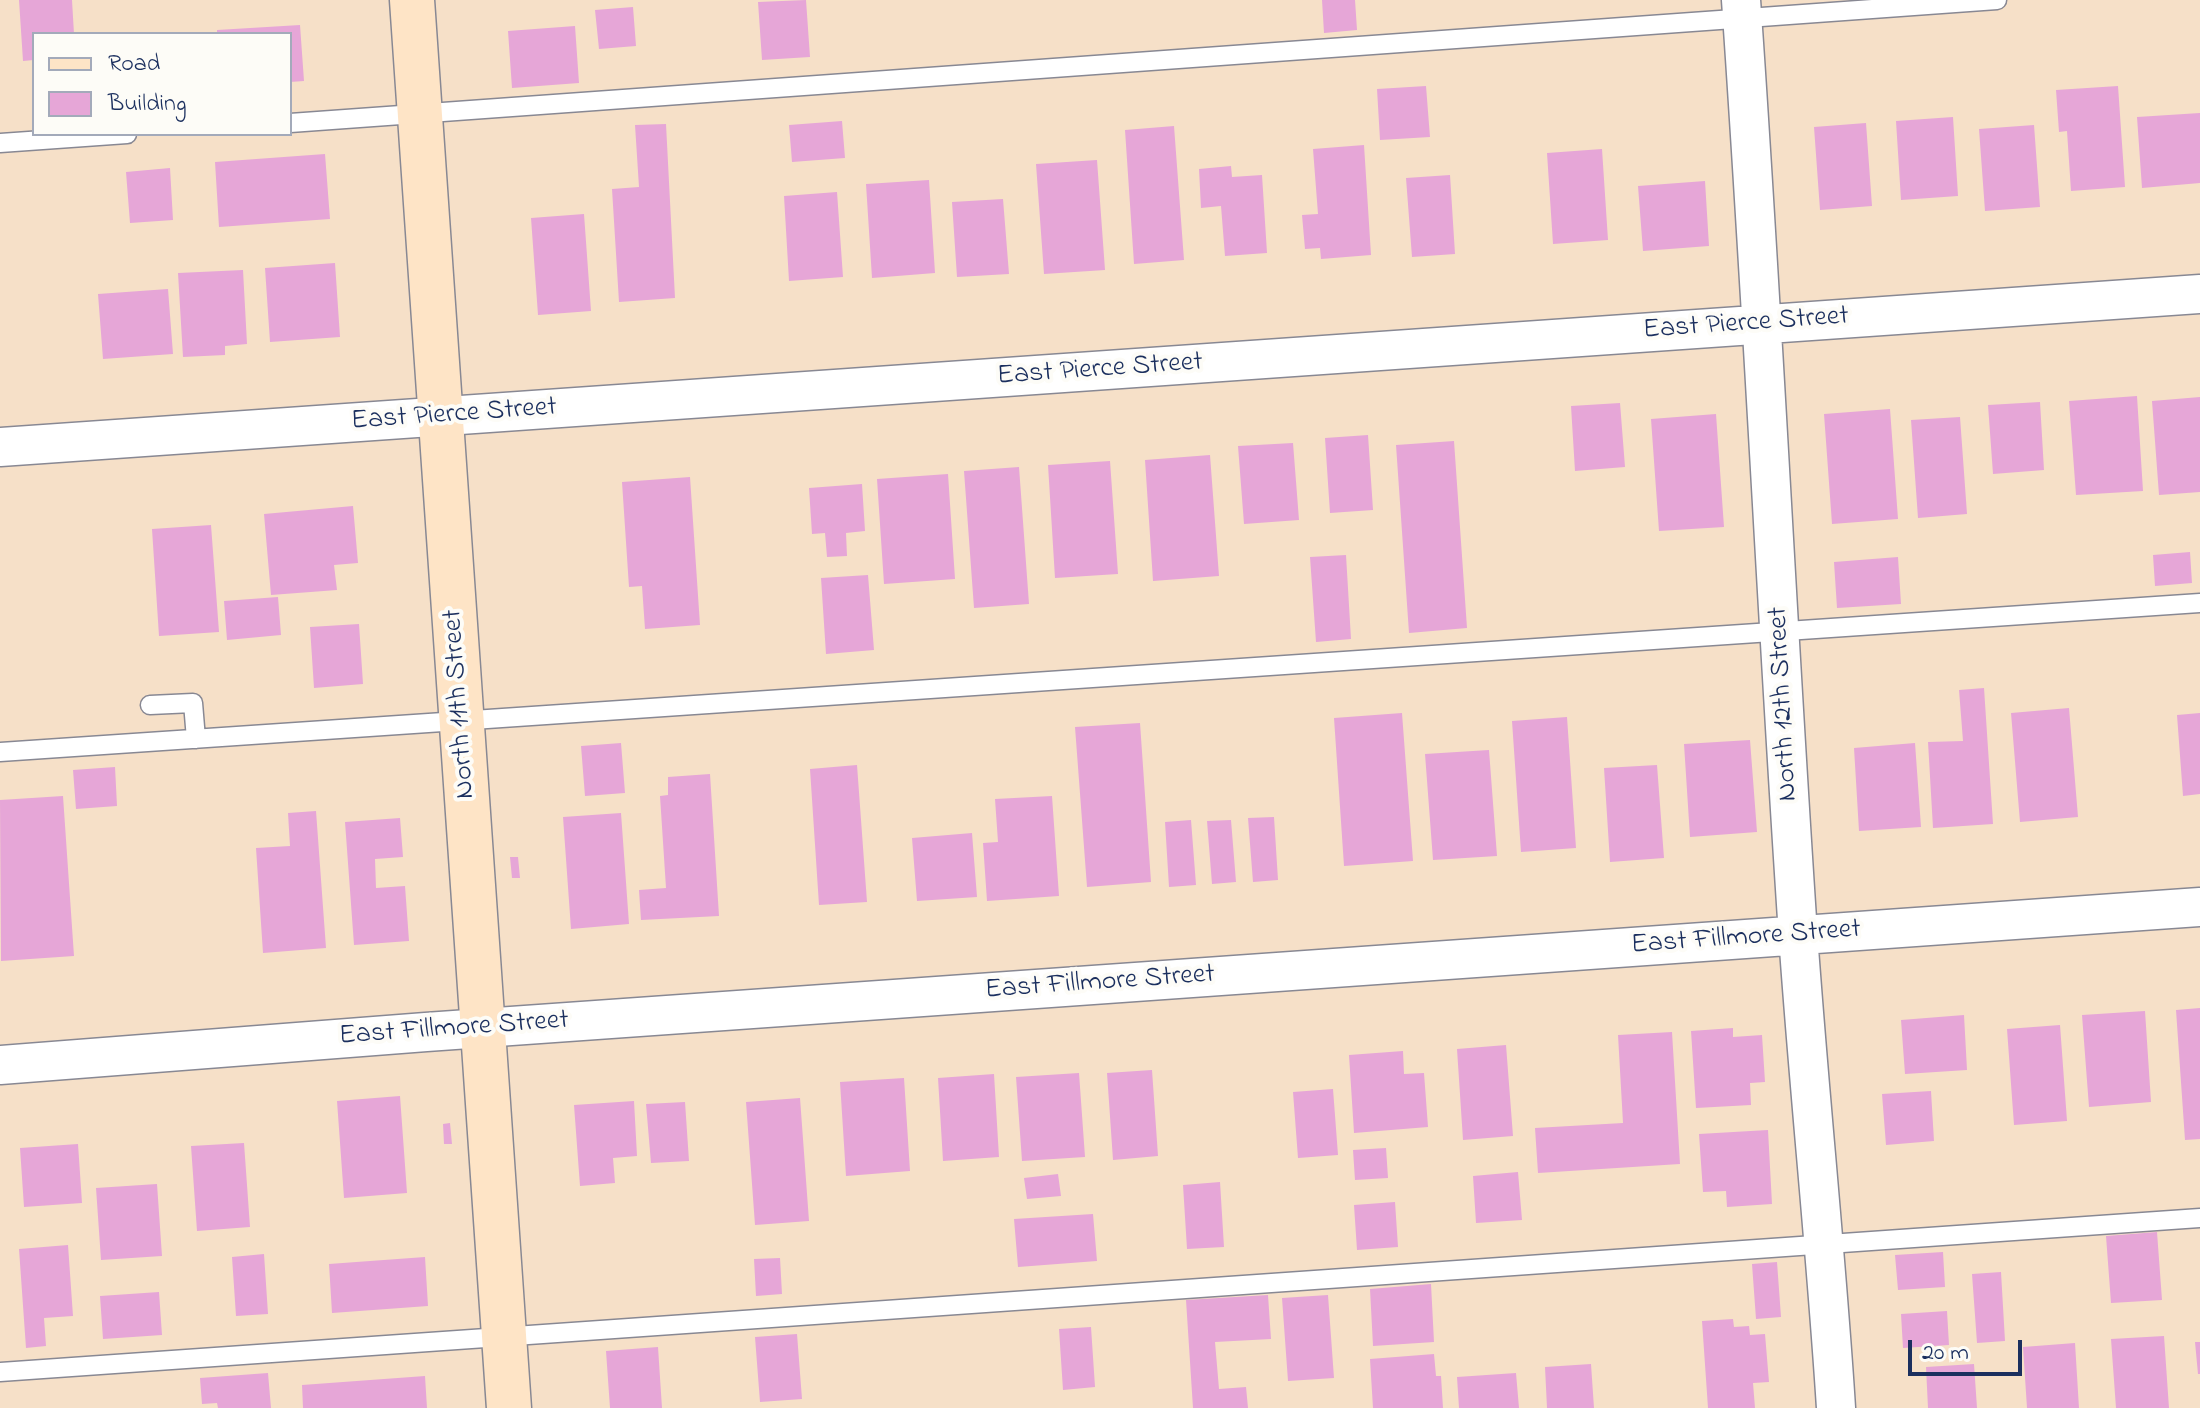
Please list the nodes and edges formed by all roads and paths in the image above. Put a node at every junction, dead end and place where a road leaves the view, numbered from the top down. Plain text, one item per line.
1 (412, 0) edge
2 (1997, 0) edge
3 (1742, 9) edge
4 (419, 114) junction
5 (292, 123) edge
6 (99, 136) edge
7 (0, 143) edge
8 (2200, 294) edge
9 (1763, 324) junction
10 (439, 417) junction
11 (0, 447) edge
12 (2200, 603) edge
13 (1781, 632) junction
14 (150, 705) dead end
15 (463, 721) junction
16 (196, 739) junction
17 (0, 752) edge
18 (2200, 907) edge
19 (1798, 935) junction
20 (485, 1028) junction
21 (0, 1065) edge
22 (2200, 1218) edge
23 (1825, 1243) junction
24 (505, 1338) junction
25 (0, 1372) edge
26 (509, 1408) edge
27 (1836, 1408) edge

1 - 4 street, North 11th Street
2 - 3 lane
3 - 4 lane
3 - 9 street, North 12th Street
4 - 5 lane
4 - 10 street, North 11th Street
6 - 7 lane
8 - 9 street, East Pierce Street
9 - 10 street, East Pierce Street
9 - 13 street, North 12th Street
10 - 11 street, East Pierce Street
10 - 15 street, North 11th Street
12 - 13 lane
13 - 15 lane
13 - 19 street, North 12th Street
14 - 16 lane
15 - 16 lane
15 - 20 street, North 11th Street
16 - 17 lane
18 - 19 street, East Fillmore Street
19 - 20 street, East Fillmore Street
19 - 23 street, North 12th Street
20 - 21 street, East Fillmore Street
20 - 24 street, North 11th Street
22 - 23 lane
23 - 24 lane
23 - 27 street, North 12th Street
24 - 25 lane
24 - 26 street, North 11th Street

